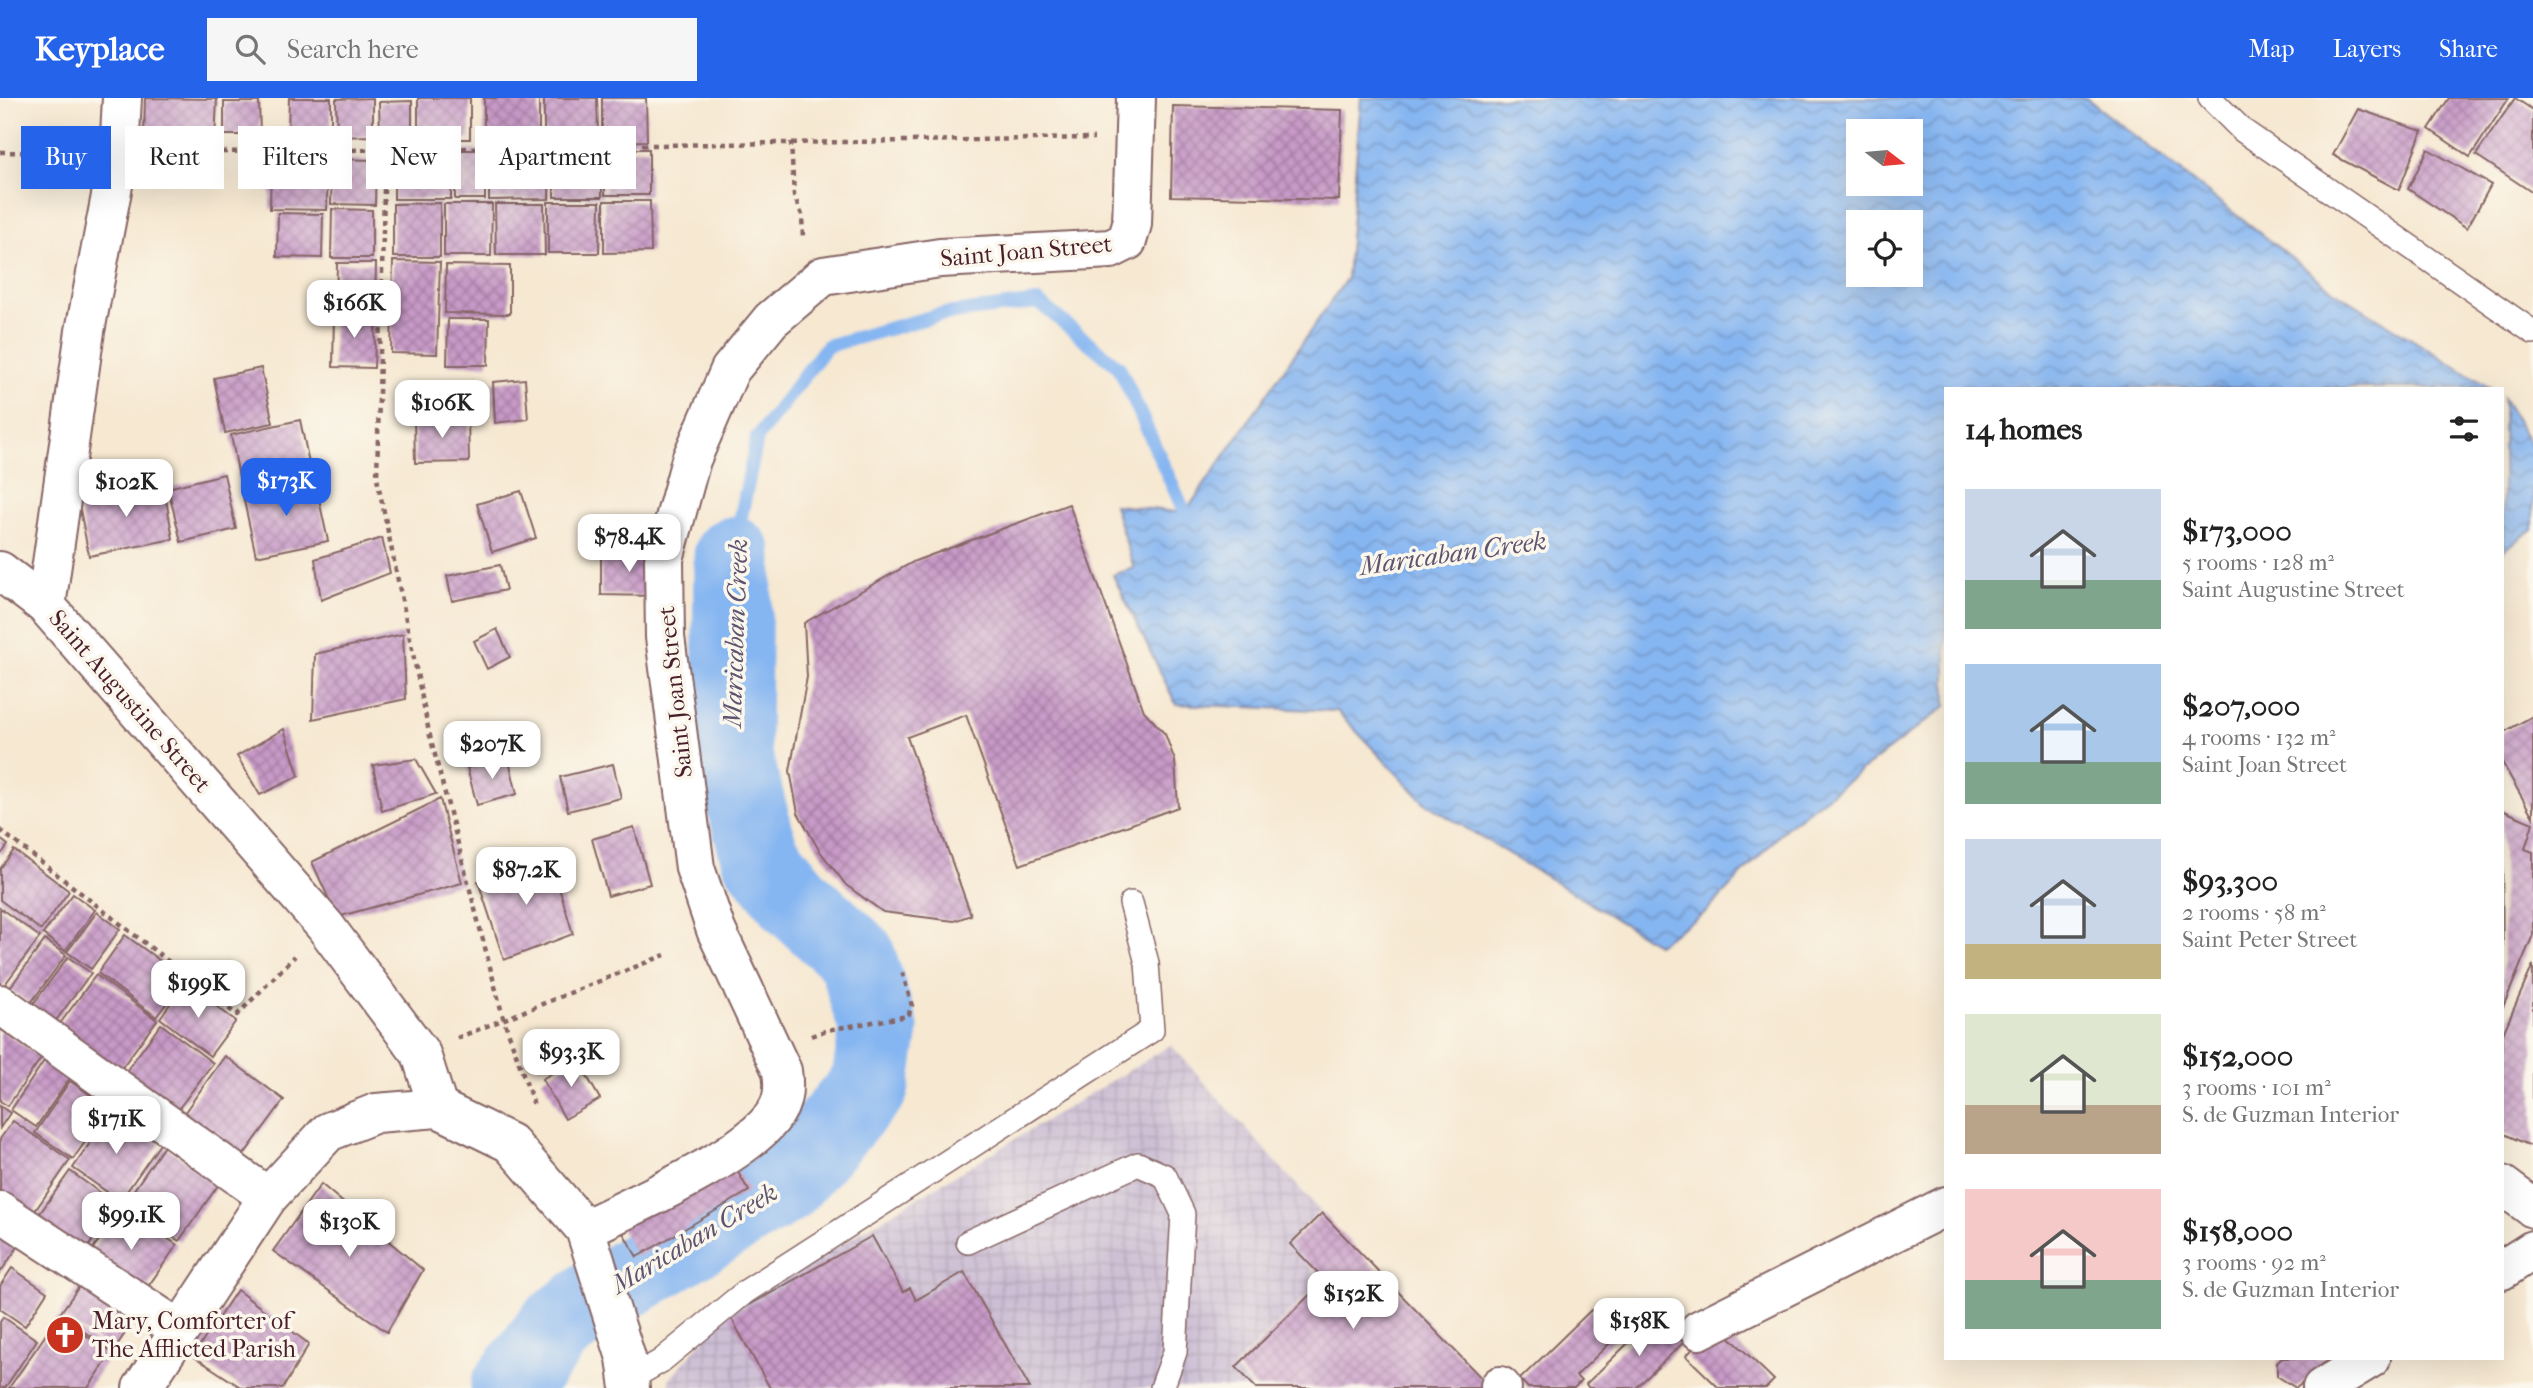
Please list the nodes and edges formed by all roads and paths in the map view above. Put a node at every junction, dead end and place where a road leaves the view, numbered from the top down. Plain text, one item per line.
1 (122, 98) edge
2 (1136, 98) edge
3 (2210, 98) edge
4 (1135, 138) junction
5 (791, 142) junction
6 (461, 148) edge
7 (366, 149) edge
8 (0, 152) edge
9 (119, 154) junction
10 (384, 189) edge
11 (823, 276) junction
12 (2533, 332) edge
13 (0, 571) edge
14 (46, 606) junction
15 (0, 830) edge
16 (1131, 904) dead end
17 (325, 926) junction
18 (665, 955) dead end
19 (902, 971) dead end
20 (0, 1004) edge
21 (503, 1017) junction
22 (827, 1030) dead end
23 (421, 1054) junction
24 (438, 1108) junction
25 (510, 1143) junction
26 (2504, 1186) edge
27 (268, 1197) junction
28 (1944, 1207) edge
29 (2533, 1208) edge
30 (0, 1211) edge
31 (587, 1234) junction
32 (968, 1242) dead end
33 (2533, 1250) edge
34 (2504, 1269) edge
35 (1699, 1329) dead end
36 (180, 1330) junction
37 (2368, 1360) edge
38 (629, 1375) edge
39 (142, 1388) edge
40 (1162, 1388) edge
41 (2322, 1388) edge

1 - 9 street, Saint Augustine Street
2 - 4 street, Saint Joan Street
3 - 12 lane
4 - 5 path
4 - 11 street, Saint Joan Street
5 - 6 path
5 - 11 path
7 - 9 path
8 - 9 path
9 - 14 street, Saint Augustine Street
10 - 21 path
11 - 31 street, Saint Joan Street
13 - 14 street
14 - 17 street, Saint Augustine Street
15 - 17 path
16 - 38 lane
17 - 23 street, Saint Augustine Street
18 - 21 path
19 - 22 path
20 - 27 street
21 - 23 path
21 - 25 path
23 - 24 street, Saint Augustine Street
24 - 25 street
24 - 27 street
25 - 31 street
26 - 29 street
27 - 36 street
28 - 35 street
30 - 36 street
31 - 38 street
32 - 40 lane
33 - 34 street
36 - 39 street
37 - 41 street

